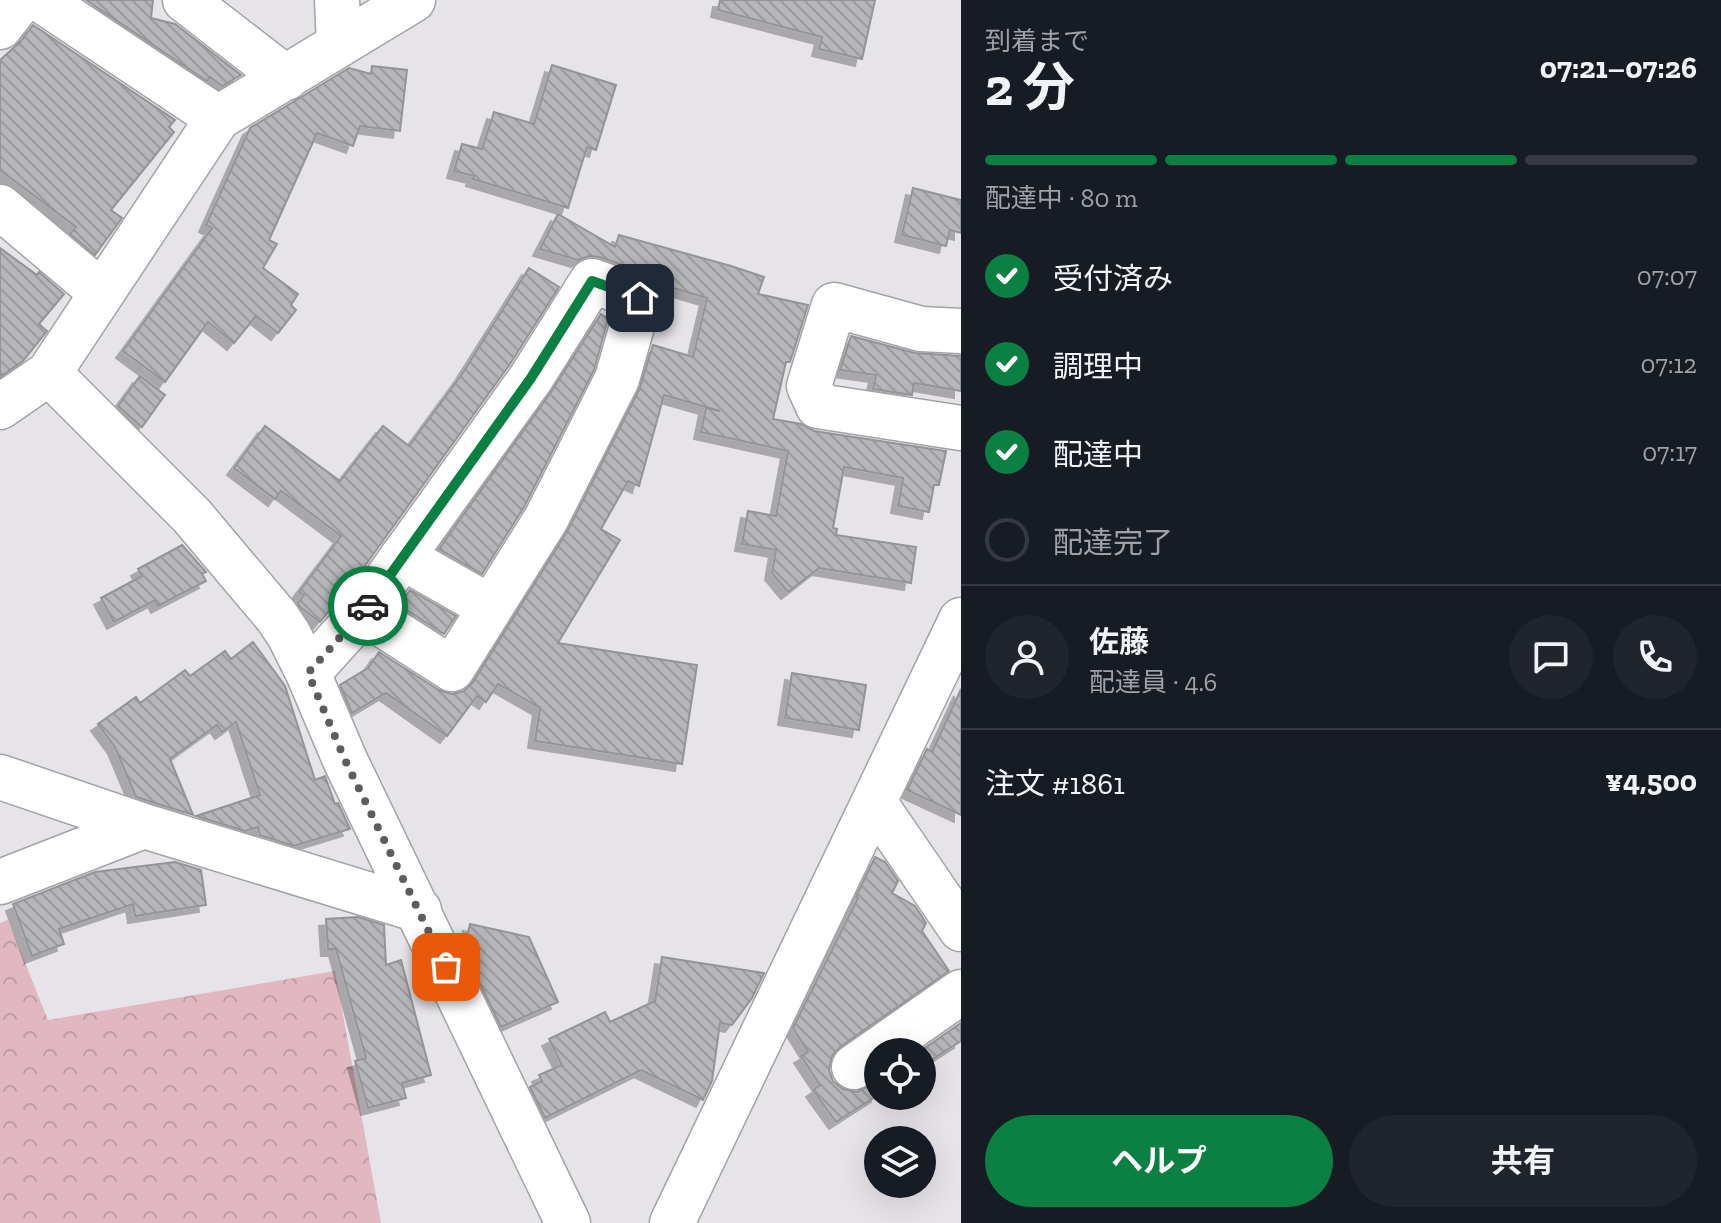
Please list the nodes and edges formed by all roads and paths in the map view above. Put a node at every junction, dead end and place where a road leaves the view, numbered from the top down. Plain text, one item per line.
1 (21, 0) edge
2 (41, 0) edge
3 (185, 0) edge
4 (337, 0) edge
5 (413, 0) edge
6 (0, 27) edge
7 (339, 45) junction
8 (286, 78) junction
9 (218, 118) junction
10 (0, 207) edge
11 (102, 293) junction
12 (961, 331) edge
13 (49, 373) junction
14 (0, 407) edge
15 (961, 428) edge
16 (402, 557) junction
17 (490, 607) junction
18 (363, 612) junction
19 (961, 620) edge
20 (308, 673) junction
21 (0, 777) edge
22 (874, 802) junction
23 (144, 826) junction
24 (0, 882) edge
25 (419, 910) junction
26 (961, 929) edge
27 (961, 992) edge
28 (854, 1067) dead end
29 (568, 1223) edge
30 (672, 1223) edge

1 - 6 street
2 - 9 street
3 - 8 street
4 - 7 street
5 - 7 street
7 - 8 street
8 - 9 street
9 - 11 street
10 - 11 street
11 - 13 street
12 - 15 street
13 - 14 street
13 - 20 street
16 - 17 street
16 - 17 street
16 - 18 street
17 - 18 street
18 - 20 street
19 - 22 street
20 - 25 street
21 - 23 street
22 - 26 street
22 - 30 street
23 - 24 street
23 - 25 street
25 - 29 street
27 - 28 street

